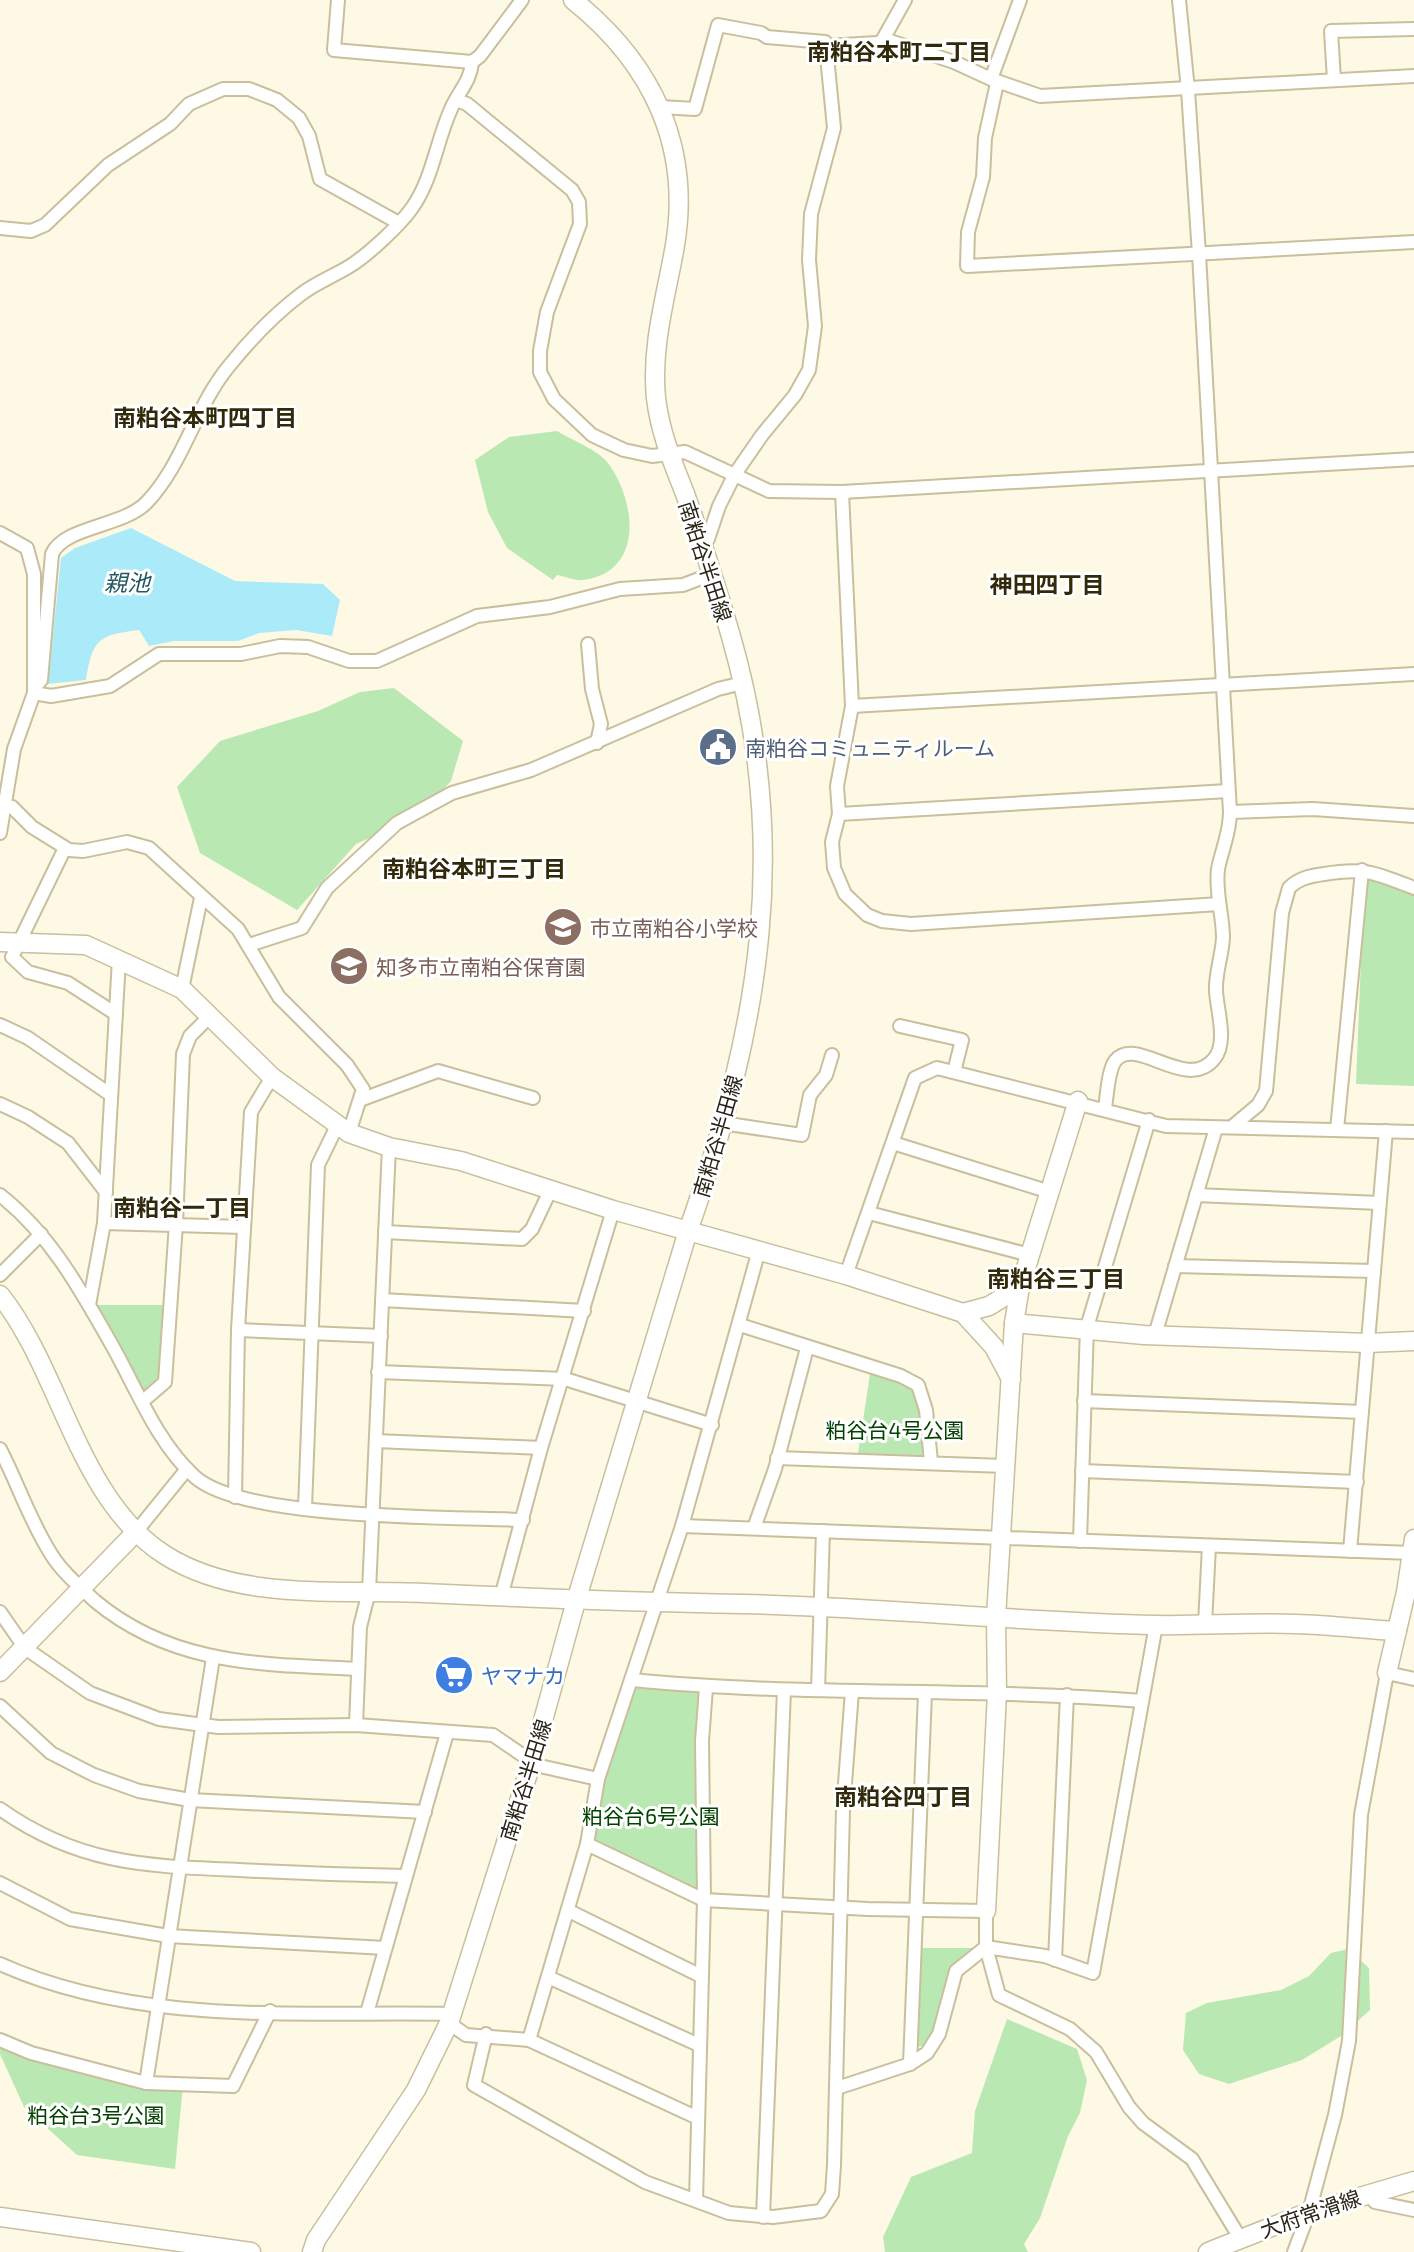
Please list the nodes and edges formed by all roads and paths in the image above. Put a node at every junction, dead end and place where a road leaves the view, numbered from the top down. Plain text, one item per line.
1 (338, 0) edge
2 (522, 0) edge
3 (573, 0) edge
4 (905, 0) edge
5 (1020, 0) edge
6 (1179, 0) edge
7 (1414, 29) edge
8 (882, 41) junction
9 (826, 46) junction
10 (472, 62) junction
11 (1414, 76) edge
12 (1334, 80) junction
13 (994, 81) junction
14 (1188, 90) junction
15 (456, 100) junction
16 (661, 107) junction
17 (397, 222) junction
18 (0, 228) edge
19 (1414, 242) edge
20 (1199, 254) junction
21 (668, 455) junction
22 (1414, 458) edge
23 (1210, 470) junction
24 (736, 474) junction
25 (842, 492) junction
26 (0, 533) edge
27 (701, 544) junction
28 (712, 574) junction
29 (589, 644) dead end
30 (1414, 674) edge
31 (743, 683) junction
32 (1222, 686) junction
33 (34, 691) junction
34 (852, 706) junction
35 (597, 743) junction
36 (1228, 791) junction
37 (6, 806) junction
38 (1230, 812) junction
39 (838, 814) junction
40 (1414, 816) edge
41 (0, 833) edge
42 (65, 848) junction
43 (1362, 870) junction
44 (1414, 888) edge
45 (201, 898) junction
46 (1219, 904) junction
47 (9, 942) edge
48 (249, 945) junction
49 (119, 959) junction
50 (182, 989) junction
51 (116, 1014) junction
52 (209, 1017) junction
53 (0, 1025) edge
54 (900, 1026) dead end
55 (832, 1055) dead end
56 (954, 1072) junction
57 (272, 1077) junction
58 (111, 1095) junction
59 (533, 1098) dead end
60 (360, 1100) junction
61 (1078, 1101) junction
62 (0, 1104) edge
63 (1105, 1108) junction
64 (1150, 1120) junction
65 (722, 1123) junction
66 (1233, 1126) junction
67 (1216, 1128) junction
68 (343, 1129) junction
69 (1337, 1130) junction
70 (1386, 1132) junction
71 (1414, 1132) edge
72 (893, 1143) junction
73 (389, 1147) junction
74 (550, 1191) junction
75 (106, 1192) junction
76 (1050, 1192) junction
77 (0, 1195) edge
78 (1196, 1195) junction
79 (1379, 1203) junction
80 (613, 1210) junction
81 (869, 1213) junction
82 (104, 1223) junction
83 (176, 1224) junction
84 (244, 1227) junction
85 (688, 1231) junction
86 (386, 1232) junction
87 (41, 1234) junction
88 (759, 1250) junction
89 (1030, 1255) junction
90 (1175, 1266) junction
91 (1374, 1271) junction
92 (0, 1275) edge
93 (846, 1275) junction
94 (1020, 1287) junction
95 (0, 1295) edge
96 (382, 1300) junction
97 (89, 1305) junction
98 (584, 1311) junction
99 (964, 1313) junction
100 (1014, 1323) junction
101 (740, 1325) junction
102 (1087, 1327) junction
103 (238, 1330) junction
104 (312, 1333) junction
105 (1155, 1335) junction
106 (381, 1336) junction
107 (1414, 1341) edge
108 (1368, 1343) junction
109 (807, 1348) junction
110 (378, 1372) junction
111 (1011, 1378) junction
112 (565, 1379) junction
113 (143, 1401) junction
114 (1084, 1401) junction
115 (637, 1402) junction
116 (1362, 1412) junction
117 (712, 1425) junction
118 (376, 1441) junction
119 (541, 1448) junction
120 (0, 1449) edge
121 (777, 1458) junction
122 (931, 1462) junction
123 (1005, 1466) junction
124 (187, 1469) junction
125 (1082, 1471) junction
126 (1357, 1482) junction
127 (235, 1497) junction
128 (305, 1508) junction
129 (373, 1514) junction
130 (523, 1520) junction
131 (682, 1526) junction
132 (754, 1528) junction
133 (823, 1531) junction
134 (135, 1533) junction
135 (1001, 1538) junction
136 (1080, 1541) junction
137 (1209, 1546) junction
138 (1413, 1546) edge
139 (1350, 1551) junction
140 (81, 1588) junction
141 (369, 1591) junction
142 (501, 1597) junction
143 (576, 1601) junction
144 (657, 1602) junction
145 (820, 1606) junction
146 (0, 1612) edge
147 (996, 1617) junction
148 (1156, 1625) junction
149 (1205, 1625) junction
150 (1397, 1631) junction
151 (24, 1648) junction
152 (213, 1658) junction
153 (358, 1669) junction
154 (0, 1672) edge
155 (1387, 1673) junction
156 (1414, 1679) edge
157 (633, 1680) junction
158 (706, 1688) junction
159 (784, 1689) junction
160 (818, 1690) junction
161 (852, 1691) junction
162 (925, 1693) junction
163 (996, 1693) junction
164 (1067, 1695) junction
165 (1142, 1701) junction
166 (0, 1706) edge
167 (356, 1725) junction
168 (201, 1726) junction
169 (447, 1733) junction
170 (531, 1763) junction
171 (598, 1779) junction
172 (190, 1800) junction
173 (0, 1808) edge
174 (425, 1811) junction
175 (587, 1844) junction
176 (179, 1867) junction
177 (406, 1876) junction
178 (0, 1883) edge
179 (704, 1900) junction
180 (774, 1903) junction
181 (843, 1907) junction
182 (915, 1910) junction
183 (569, 1911) junction
184 (986, 1911) junction
185 (168, 1936) junction
186 (986, 1947) junction
187 (385, 1948) junction
188 (1055, 1961) junction
189 (0, 1964) edge
190 (701, 1976) junction
191 (548, 1977) junction
192 (158, 2006) junction
193 (270, 2011) junction
194 (367, 2012) junction
195 (451, 2019) junction
196 (486, 2034) junction
197 (529, 2039) junction
198 (0, 2040) edge
199 (699, 2045) junction
200 (910, 2064) junction
201 (146, 2083) junction
202 (837, 2088) junction
203 (698, 2118) junction
204 (1414, 2181) edge
205 (1367, 2193) junction
206 (696, 2200) junction
207 (1414, 2210) edge
208 (1309, 2212) junction
209 (0, 2217) edge
210 (763, 2217) junction
211 (1240, 2238) junction
212 (251, 2252) edge
213 (312, 2252) edge
214 (1208, 2252) edge
215 (1294, 2252) edge

1 - 10 street
2 - 10 street
3 - 16 street, 南粕谷半田線
4 - 8 street
5 - 13 street
6 - 14 street
7 - 12 street
8 - 9 street
8 - 13 street
9 - 16 street
9 - 24 street
10 - 15 street
11 - 12 street
12 - 14 street
13 - 14 street
13 - 20 street
14 - 20 street
15 - 17 street
15 - 21 street
16 - 21 street, 南粕谷半田線
17 - 18 street
17 - 33 street
19 - 20 street
20 - 23 street
21 - 24 street
21 - 27 street, 南粕谷半田線
22 - 23 street
23 - 25 street
23 - 32 street
24 - 25 street
24 - 27 street
25 - 34 street
26 - 33 street
27 - 28 street, 南粕谷半田線
28 - 31 street, 南粕谷半田線
28 - 33 street
29 - 35 street
30 - 32 street
31 - 35 street
31 - 65 street, 南粕谷半田線
32 - 34 street
32 - 36 street
33 - 37 street
34 - 39 street
35 - 48 street
36 - 38 street
36 - 39 street
37 - 41 street
37 - 42 street
38 - 40 street
38 - 46 street
39 - 46 street
42 - 45 street
42 - 47 street
43 - 44 street
43 - 66 street
43 - 69 street
45 - 48 street
45 - 50 street
46 - 63 street
47 - 49 street
47 - 51 street
48 - 60 street
49 - 50 street
49 - 51 street
50 - 52 street
51 - 58 street
52 - 57 street
52 - 83 street
53 - 58 street
54 - 56 street
55 - 65 street
56 - 61 street
56 - 72 street
57 - 68 street
57 - 84 street
58 - 75 street
59 - 60 street
60 - 68 street
61 - 63 street
61 - 76 street
62 - 75 street
63 - 64 street
64 - 67 street
64 - 102 street
65 - 85 street, 南粕谷半田線
66 - 67 street
66 - 69 street
67 - 78 street
68 - 73 street
68 - 104 street
69 - 70 street
70 - 71 street
70 - 79 street
72 - 76 street
72 - 81 street
73 - 74 street
73 - 86 street
74 - 80 street
74 - 86 street
75 - 82 street
76 - 89 street
77 - 87 street
78 - 79 street
78 - 90 street
79 - 91 street
80 - 85 street
80 - 98 street
81 - 89 street
81 - 93 street
82 - 83 street
82 - 97 street
83 - 84 street
83 - 113 street
84 - 103 street
85 - 88 street
85 - 115 street, 南粕谷半田線
86 - 96 street
87 - 92 street
87 - 97 street
88 - 93 street
88 - 101 street
89 - 94 street
90 - 91 street
90 - 105 street
91 - 108 street
93 - 99 street
94 - 99 street
94 - 100 street
95 - 134 street
96 - 98 street
96 - 106 street
97 - 113 street
98 - 112 street
99 - 111 street
100 - 102 street
100 - 111 street
101 - 109 street
101 - 117 street
102 - 105 street
102 - 114 street
103 - 104 street
103 - 127 street
104 - 106 street
104 - 128 street
105 - 108 street
106 - 110 street
107 - 108 street
108 - 116 street
109 - 121 street
109 - 122 street
110 - 112 street
110 - 118 street
111 - 123 street
112 - 115 street
112 - 119 street
113 - 124 street
114 - 116 street
114 - 125 street
115 - 117 street
115 - 143 street, 南粕谷半田線
116 - 126 street
117 - 131 street
118 - 119 street
118 - 129 street
119 - 130 street
120 - 140 street
121 - 122 street
121 - 132 street
122 - 123 street
123 - 135 street
124 - 127 street
124 - 134 street
125 - 126 street
125 - 136 street
126 - 139 street
127 - 128 street
128 - 129 street
129 - 130 street
129 - 141 street
130 - 142 street
131 - 132 street
131 - 144 street
132 - 133 street
133 - 135 street
133 - 145 street
134 - 140 street
134 - 141 street
135 - 136 street
135 - 147 street
136 - 137 street
137 - 139 street
137 - 149 street
138 - 139 street
138 - 150 street
140 - 151 street
140 - 152 street
141 - 142 street
141 - 153 street
142 - 143 street
143 - 144 street
143 - 170 street, 南粕谷半田線
144 - 145 street
144 - 157 street
145 - 147 street
145 - 160 street
146 - 151 street
147 - 148 street
147 - 163 street
148 - 149 street
148 - 165 street
149 - 150 street
150 - 155 street
151 - 154 street
151 - 168 street
152 - 153 street
152 - 168 street
153 - 167 street
155 - 156 street
155 - 208 street
157 - 158 street
157 - 171 street
158 - 159 street
158 - 179 street
159 - 160 street
159 - 180 street
160 - 161 street
161 - 162 street
161 - 181 street
162 - 163 street
162 - 182 street
163 - 164 street
163 - 184 street
164 - 165 street
164 - 188 street
165 - 188 street
166 - 172 street
167 - 168 street
167 - 169 street
168 - 172 street
169 - 170 street
169 - 174 street
170 - 171 street
170 - 195 street, 南粕谷半田線
171 - 175 street
172 - 174 street
172 - 176 street
173 - 176 street
174 - 177 street
175 - 179 street
175 - 183 street
176 - 177 street
176 - 185 street
177 - 187 street
178 - 185 street
179 - 180 street
179 - 190 street
180 - 181 street
180 - 210 street
181 - 182 street
181 - 202 street
182 - 184 street
182 - 200 street
183 - 190 street
183 - 191 street
184 - 186 street
185 - 187 street
185 - 192 street
186 - 188 street
186 - 200 street
186 - 211 street
187 - 194 street
189 - 192 street
190 - 199 street
191 - 197 street
191 - 199 street
192 - 193 street
192 - 201 street
193 - 194 street
193 - 201 street
194 - 195 street
195 - 196 street
195 - 213 street, 南粕谷半田線
196 - 197 street
196 - 206 street
197 - 203 street
198 - 201 street
199 - 203 street
200 - 202 street
202 - 210 street
203 - 206 street
204 - 205 street, 大府常滑線
205 - 207 street
205 - 208 street, 大府常滑線
206 - 210 street
208 - 211 street, 大府常滑線
208 - 215 street
209 - 212 street
211 - 214 street, 大府常滑線

